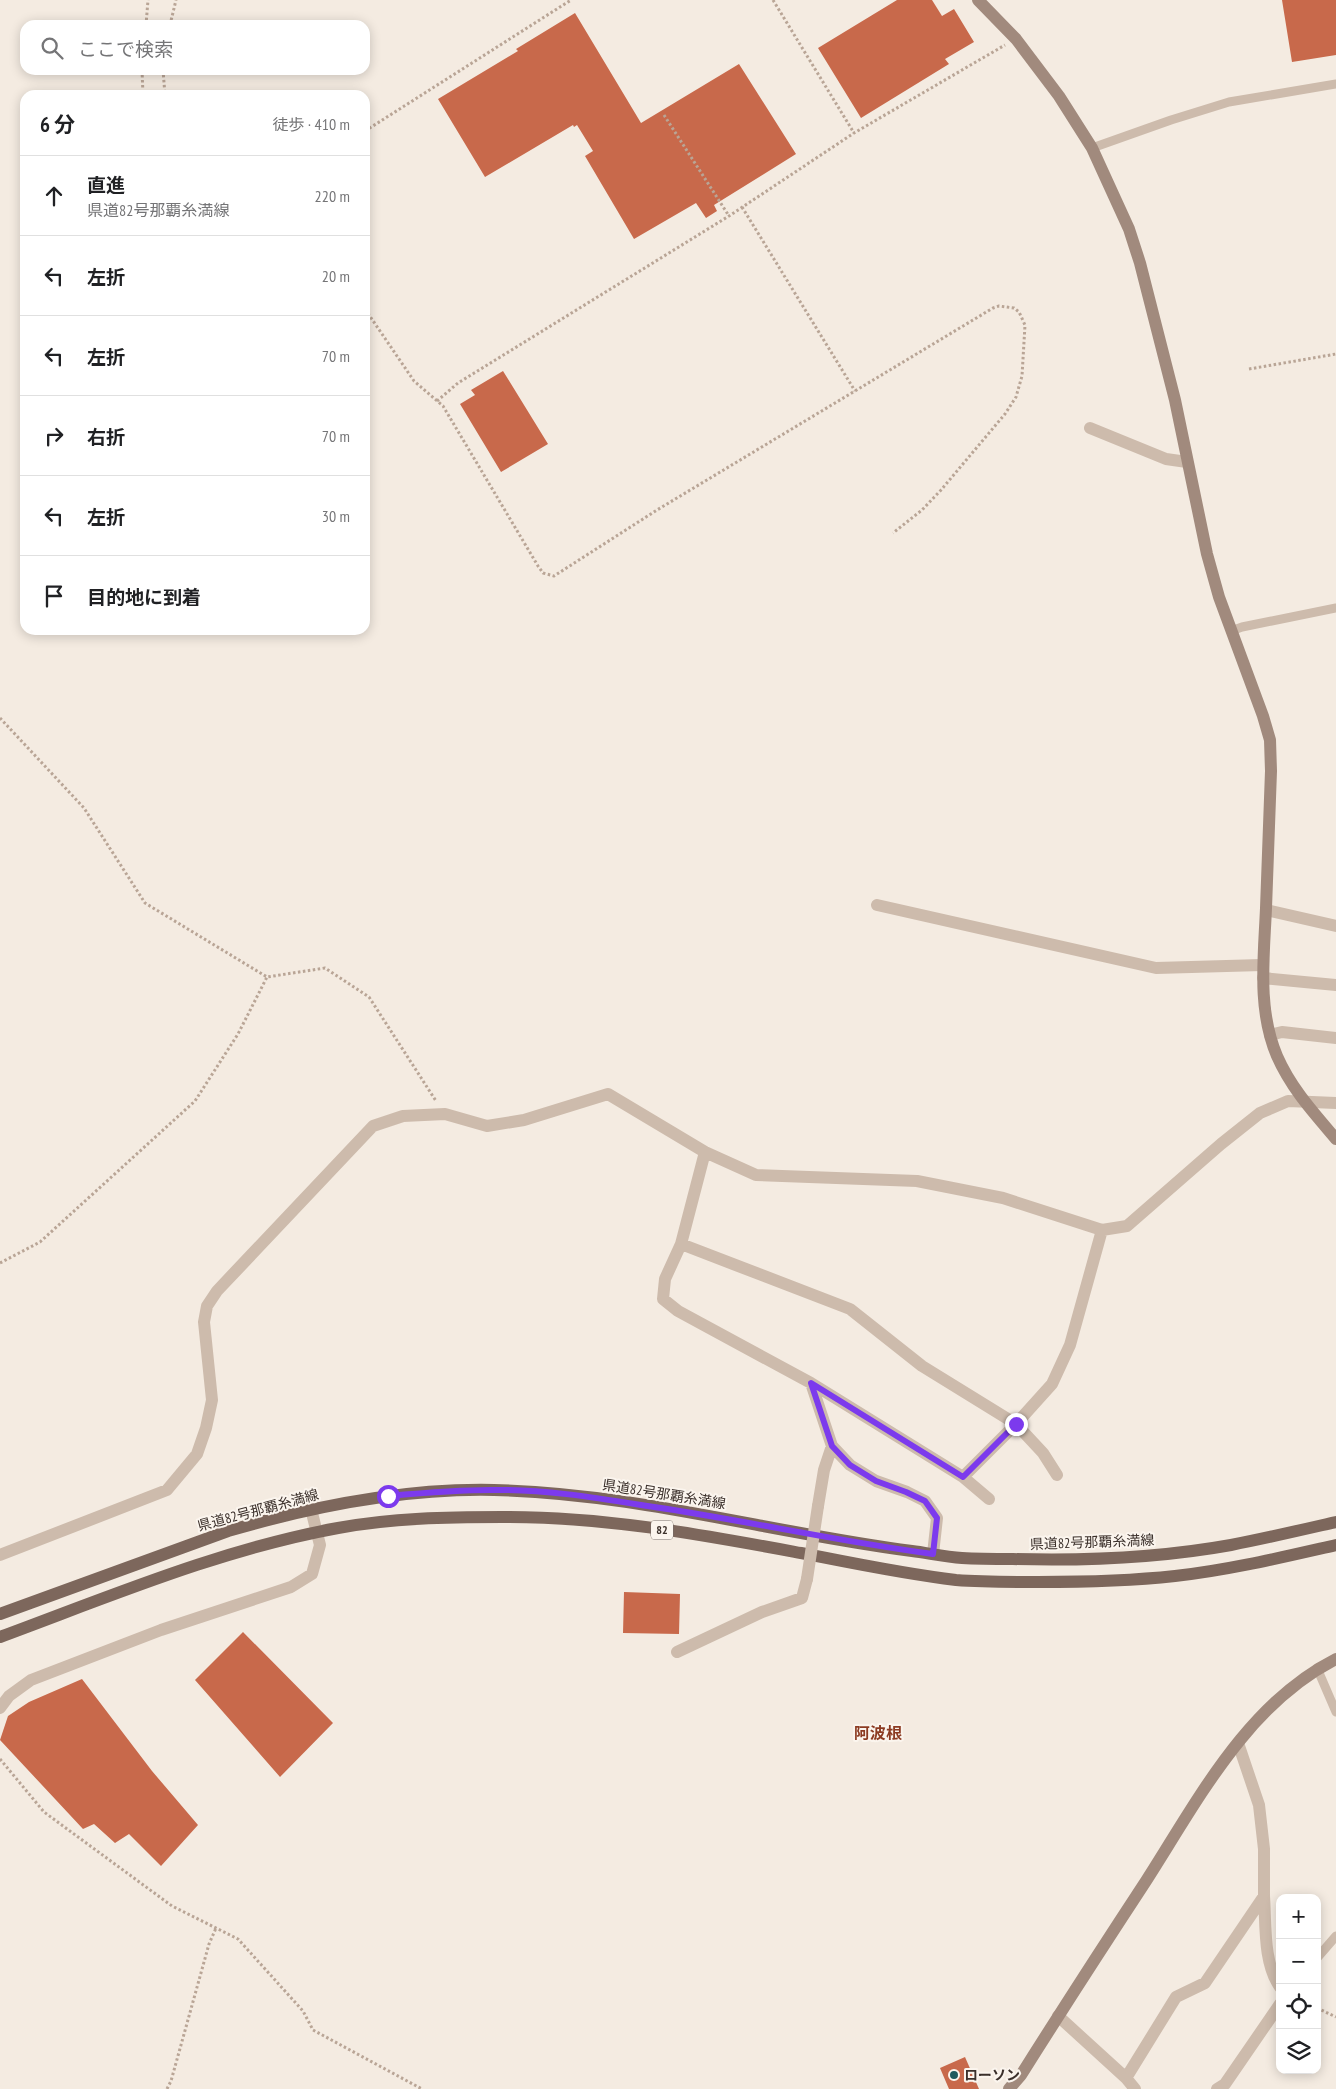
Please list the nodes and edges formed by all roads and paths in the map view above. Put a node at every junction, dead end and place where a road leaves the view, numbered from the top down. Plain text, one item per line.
1 (148, 0) edge
2 (176, 0) edge
3 (571, 0) edge
4 (773, 0) edge
5 (978, 0) edge
6 (146, 20) edge
7 (171, 20) edge
8 (1016, 39) junction
9 (142, 75) edge
10 (163, 75) edge
11 (1336, 84) edge
12 (143, 90) edge
13 (165, 90) edge
14 (664, 115) dead end
15 (370, 127) edge
16 (854, 133) junction
17 (1092, 148) junction
18 (742, 207) junction
19 (729, 216) junction
20 (370, 316) edge
21 (1336, 354) edge
22 (1249, 369) dead end
23 (855, 391) junction
24 (437, 401) junction
25 (1090, 428) dead end
26 (1187, 462) junction
27 (893, 533) dead end
28 (1336, 608) edge
29 (1231, 631) junction
30 (0, 718) edge
31 (877, 905) dead end
32 (1266, 910) junction
33 (1336, 926) edge
34 (1262, 965) junction
35 (268, 977) junction
36 (1263, 978) junction
37 (1336, 985) edge
38 (1270, 1036) junction
39 (1336, 1038) edge
40 (1303, 1101) junction
41 (1336, 1103) edge
42 (445, 1114) junction
43 (1336, 1139) edge
44 (705, 1152) junction
45 (1102, 1230) junction
46 (681, 1244) junction
47 (0, 1263) edge
48 (811, 1383) junction
49 (1016, 1424) junction
50 (832, 1446) junction
51 (1057, 1475) dead end
52 (963, 1477) junction
53 (989, 1499) dead end
54 (311, 1509) junction
55 (1336, 1522) edge
56 (316, 1533) junction
57 (1336, 1545) edge
58 (933, 1554) junction
59 (0, 1555) edge
60 (0, 1614) edge
61 (0, 1637) edge
62 (677, 1652) dead end
63 (1336, 1659) edge
64 (1317, 1668) junction
65 (0, 1708) edge
66 (1336, 1712) edge
67 (1238, 1743) junction
68 (0, 1759) edge
69 (1264, 1896) junction
70 (216, 1928) junction
71 (1336, 1936) edge
72 (1321, 1953) edge
73 (1278, 1984) edge
74 (1276, 2010) edge
75 (1321, 2010) edge
76 (1058, 2016) junction
77 (1336, 2017) edge
78 (1126, 2078) junction
79 (166, 2089) edge
80 (422, 2089) edge
81 (1009, 2089) edge
82 (1135, 2089) edge
83 (1217, 2089) edge

1 - 6 path
2 - 7 path
3 - 15 path
4 - 16 path
5 - 8 street
8 - 16 path
8 - 17 street
9 - 12 path
10 - 13 path
11 - 17 lane
14 - 19 path
16 - 18 path
17 - 26 street
18 - 19 path
18 - 23 path
19 - 24 path
20 - 24 path
21 - 22 path
23 - 24 path
23 - 27 path
25 - 26 street
26 - 29 street
28 - 29 lane
29 - 32 street
30 - 35 path
31 - 34 street
32 - 33 street
32 - 34 street
34 - 36 street
35 - 42 path
35 - 47 path
36 - 37 street
36 - 38 street
38 - 39 street
38 - 40 street
40 - 41 street
40 - 43 street
40 - 45 street
42 - 44 street
42 - 59 street
44 - 45 street
44 - 46 street
45 - 49 street
46 - 48 street
46 - 49 street
48 - 50 street
48 - 52 street
49 - 51 street
49 - 52 street
50 - 58 street
50 - 62 street, bridge
52 - 53 street
54 - 56 street
54 - 58 main road, 県道82号那覇糸満線 / 82
54 - 60 main road, 県道82号那覇糸満線 / 82
55 - 58 main road, 県道82号那覇糸満線 / 82
56 - 57 main road, 82
56 - 61 main road, 82
56 - 65 street
63 - 64 street
64 - 66 lane
64 - 67 street
67 - 69 street
67 - 76 street
68 - 70 path
69 - 73 street
69 - 78 street
70 - 79 path
70 - 80 path
71 - 72 lane
74 - 83 street
75 - 77 path
76 - 78 street
76 - 81 street
78 - 82 street

